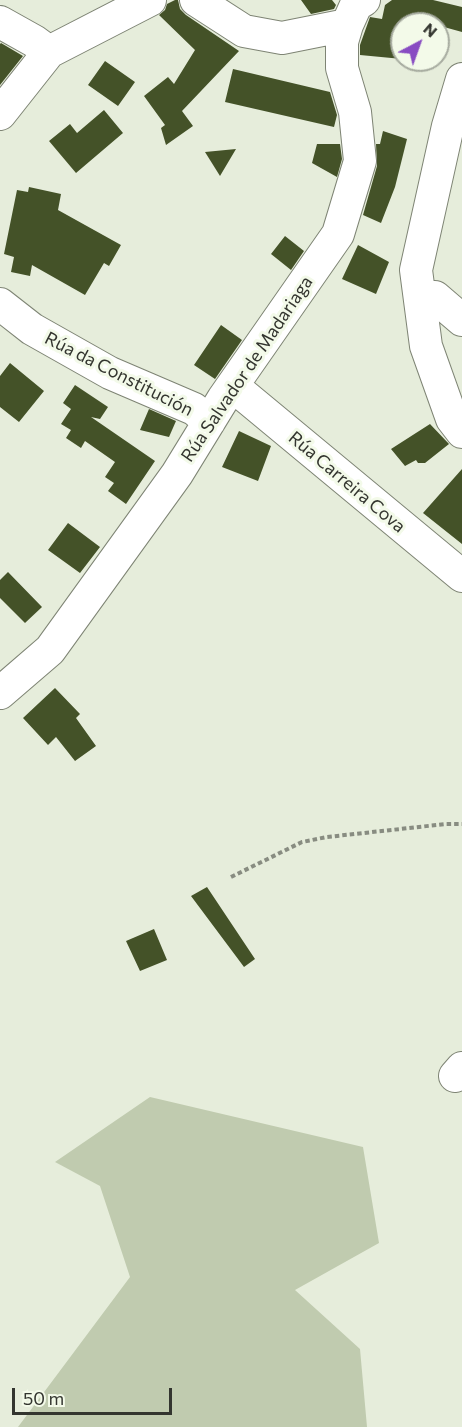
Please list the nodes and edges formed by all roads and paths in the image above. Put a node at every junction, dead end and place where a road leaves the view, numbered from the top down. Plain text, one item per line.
1 (150, 0) edge
2 (196, 0) edge
3 (356, 7) edge
4 (0, 22) edge
5 (49, 52) junction
6 (462, 79) edge
7 (0, 114) edge
8 (420, 297) junction
9 (0, 304) edge
10 (462, 320) edge
11 (234, 387) junction
12 (210, 422) junction
13 (462, 432) edge
14 (462, 576) edge
15 (0, 693) edge
16 (462, 824) edge
17 (231, 877) dead end

1 - 5 street
2 - 3 street
3 - 11 street, Rúa Salvador de Madariaga
4 - 5 street
5 - 7 street
6 - 8 street
8 - 10 street
8 - 13 street
9 - 12 street, Rúa da Constitución
11 - 12 street, Rúa Salvador de Madariaga
11 - 14 street, Rúa Carreira Cova
12 - 15 street, Rúa Salvador de Madariaga
16 - 17 path

